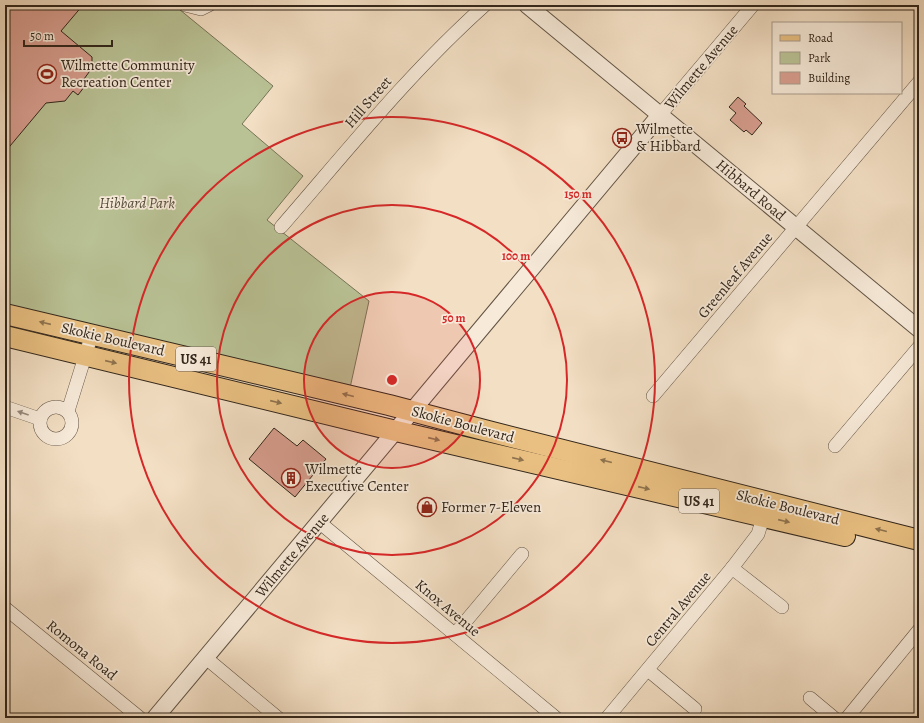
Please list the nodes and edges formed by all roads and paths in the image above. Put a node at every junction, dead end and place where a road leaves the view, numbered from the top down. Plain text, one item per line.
1 (209, 5) edge
2 (485, 5) edge
3 (527, 5) edge
4 (753, 5) edge
5 (190, 7) edge
6 (919, 82) edge
7 (660, 115) junction
8 (281, 227) dead end
9 (796, 228) junction
10 (5, 314) edge
11 (919, 329) edge
12 (92, 334) junction
13 (5, 336) edge
14 (919, 347) edge
15 (85, 356) junction
16 (654, 396) dead end
17 (5, 407) edge
18 (68, 411) junction
19 (413, 411) junction
20 (40, 419) junction
21 (396, 431) junction
22 (835, 446) dead end
23 (766, 509) junction
24 (320, 522) junction
25 (919, 540) edge
26 (919, 553) edge
27 (522, 554) dead end
28 (732, 568) junction
29 (782, 607) dead end
30 (5, 608) edge
31 (919, 630) edge
32 (455, 634) junction
33 (206, 658) junction
34 (648, 670) junction
35 (810, 698) dead end
36 (695, 710) dead end
37 (140, 718) edge
38 (155, 718) edge
39 (278, 718) edge
40 (556, 718) edge
41 (608, 718) edge
42 (834, 718) edge
43 (847, 718) edge

1 - 5 street
2 - 8 street, Hill Street
3 - 7 street, Hibbard Road
4 - 7 street, Wilmette Avenue
6 - 9 street, Greenleaf Avenue
7 - 9 street, Hibbard Road
7 - 19 street, Wilmette Avenue
9 - 11 street, Hibbard Road
9 - 16 street, Greenleaf Avenue
12 -> 10 main road, Skokie Boulevard / US 41
12 - 15 street
19 -> 12 main road, Skokie Boulevard / US 41
13 - 15 main road, Skokie Boulevard / US 41
14 - 22 street
15 - 18 street
15 -> 21 main road, Skokie Boulevard / US 41
20 -> 17 street
18 - 20 street
18 - 20 street
19 - 21 street, Wilmette Avenue
23 -> 19 main road, Skokie Boulevard / US 41
21 -> 23 main road, Skokie Boulevard / US 41
21 - 24 street, Wilmette Avenue
25 -> 23 main road, Skokie Boulevard / US 41
23 -> 26 main road, Skokie Boulevard / US 41
23 - 28 street, Central Avenue
24 - 32 street, Knox Avenue
24 - 33 street, Wilmette Avenue
27 - 32 street
28 - 29 street, Central Avenue
28 - 34 street, Central Avenue
30 - 37 street, Romona Road
31 - 43 street
32 - 40 street, Knox Avenue
33 - 38 street, Wilmette Avenue
33 - 39 street
34 - 36 street, Central Avenue
34 - 41 street, Central Avenue
35 - 42 street

